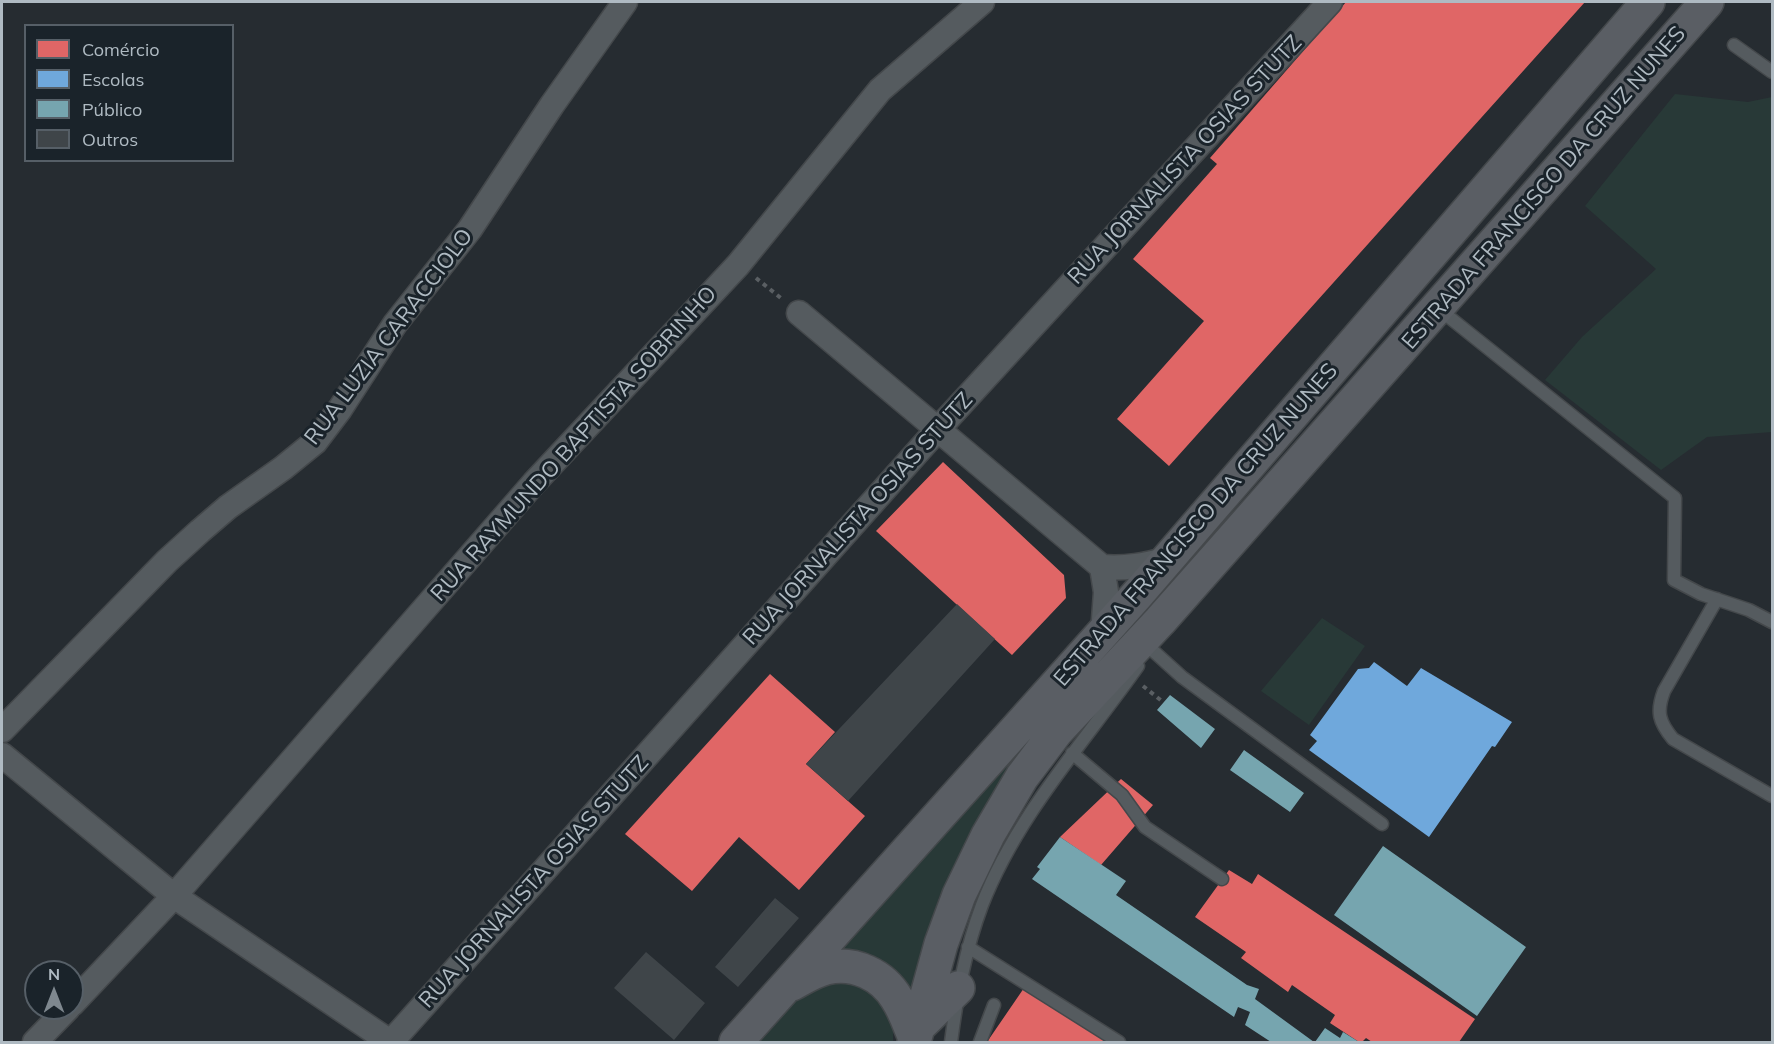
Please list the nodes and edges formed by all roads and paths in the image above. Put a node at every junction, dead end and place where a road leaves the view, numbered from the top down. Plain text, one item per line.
1 (625, 2) edge
2 (982, 2) edge
3 (1330, 2) edge
4 (1707, 2) edge
5 (1640, 4) edge
6 (1734, 45) dead end
7 (1773, 72) edge
8 (738, 265) junction
9 (1438, 309) junction
10 (799, 313) joint
11 (938, 429) junction
12 (1168, 559) junction
13 (1102, 567) junction
14 (1717, 599) junction
15 (1773, 622) edge
16 (1103, 633) junction
17 (1155, 635) junction
18 (1130, 677) junction
19 (1163, 702) dead end
20 (2, 730) edge
21 (1072, 753) junction
22 (2, 755) edge
23 (1773, 796) edge
24 (1382, 824) dead end
25 (1222, 879) dead end
26 (174, 896) junction
27 (968, 947) junction
28 (958, 988) junction
29 (783, 990) junction
30 (84, 991) edge
31 (994, 1005) dead end
32 (56, 1020) edge
33 (915, 1036) edge
34 (35, 1042) edge
35 (390, 1042) edge
36 (736, 1042) edge
37 (951, 1042) edge
38 (980, 1042) edge
39 (1119, 1042) edge

1 - 20 street, RUA LUZIA CARACCIOLO
2 - 8 street, RUA RAYMUNDO BAPTISTA SOBRINHO
3 - 11 street, RUA JORNALISTA OSIAS STUTZ
4 - 9 main road, ESTRADA FRANCISCO DA CRUZ NUNES
5 - 12 main road, ESTRADA FRANCISCO DA CRUZ NUNES
6 - 7 lane
8 - 10 path
8 - 26 street, RUA RAYMUNDO BAPTISTA SOBRINHO
9 - 14 lane
9 - 17 main road, ESTRADA FRANCISCO DA CRUZ NUNES
10 - 11 street
11 - 13 street
11 - 35 street, RUA JORNALISTA OSIAS STUTZ
12 - 13 street
12 - 16 main road, ESTRADA FRANCISCO DA CRUZ NUNES
13 - 16 street
14 - 15 lane
14 - 23 lane
16 - 29 main road, ESTRADA FRANCISCO DA CRUZ NUNES
17 - 18 lane
17 - 24 lane
17 - 33 main road, ESTRADA FRANCISCO DA CRUZ NUNES
18 - 19 path
18 - 21 lane
21 - 25 lane
21 - 27 lane
22 - 26 street
26 - 30 street, RUA RAYMUNDO BAPTISTA SOBRINHO
26 - 35 street
27 - 28 lane
27 - 39 lane
28 - 33 main road
28 - 37 lane
29 - 33 main road
29 - 36 main road, ESTRADA FRANCISCO DA CRUZ NUNES
31 - 38 lane
32 - 34 street

